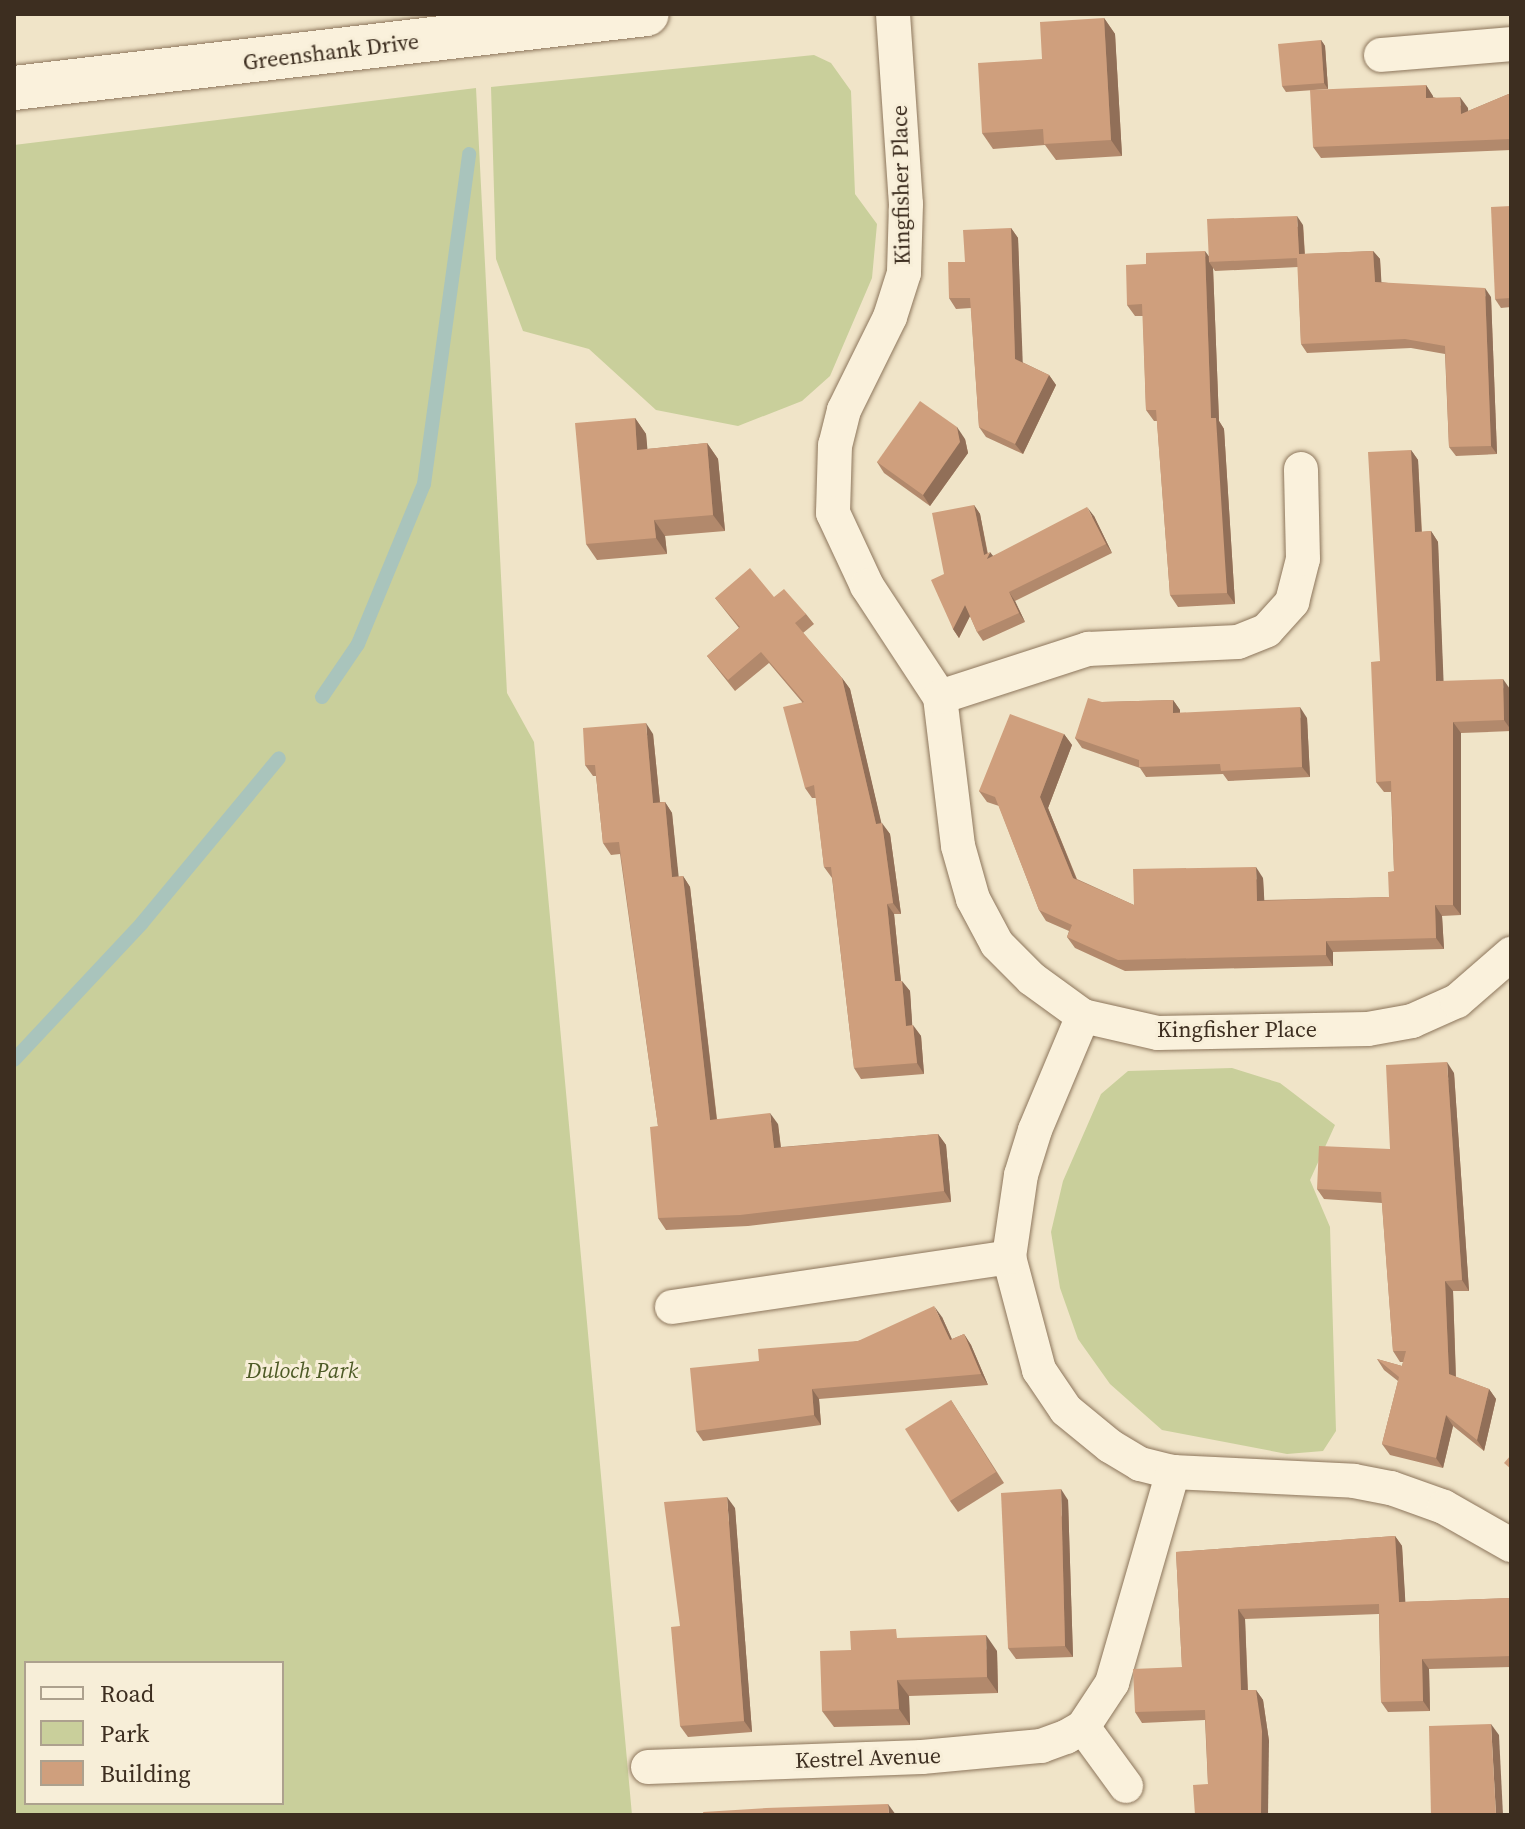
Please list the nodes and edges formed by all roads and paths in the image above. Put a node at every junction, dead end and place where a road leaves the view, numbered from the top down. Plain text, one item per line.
1 (647, 14) edge
2 (893, 14) edge
3 (1511, 44) edge
4 (1381, 55) dead end
5 (14, 88) edge
6 (1301, 469) dead end
7 (940, 697) junction
8 (1509, 963) edge
9 (1083, 1016) junction
10 (1009, 1257) junction
11 (672, 1307) dead end
12 (1173, 1472) junction
13 (1511, 1545) edge
14 (1083, 1727) junction
15 (648, 1767) dead end
16 (1126, 1786) dead end

1 - 5 street, Greenshank Drive
2 - 7 street, Kingfisher Place
3 - 4 street
6 - 7 street
7 - 9 street, Kingfisher Place
8 - 9 street, Kingfisher Place
9 - 10 street
10 - 11 street
10 - 12 street
12 - 13 street
12 - 14 street
14 - 15 street, Kestrel Avenue
14 - 16 street

